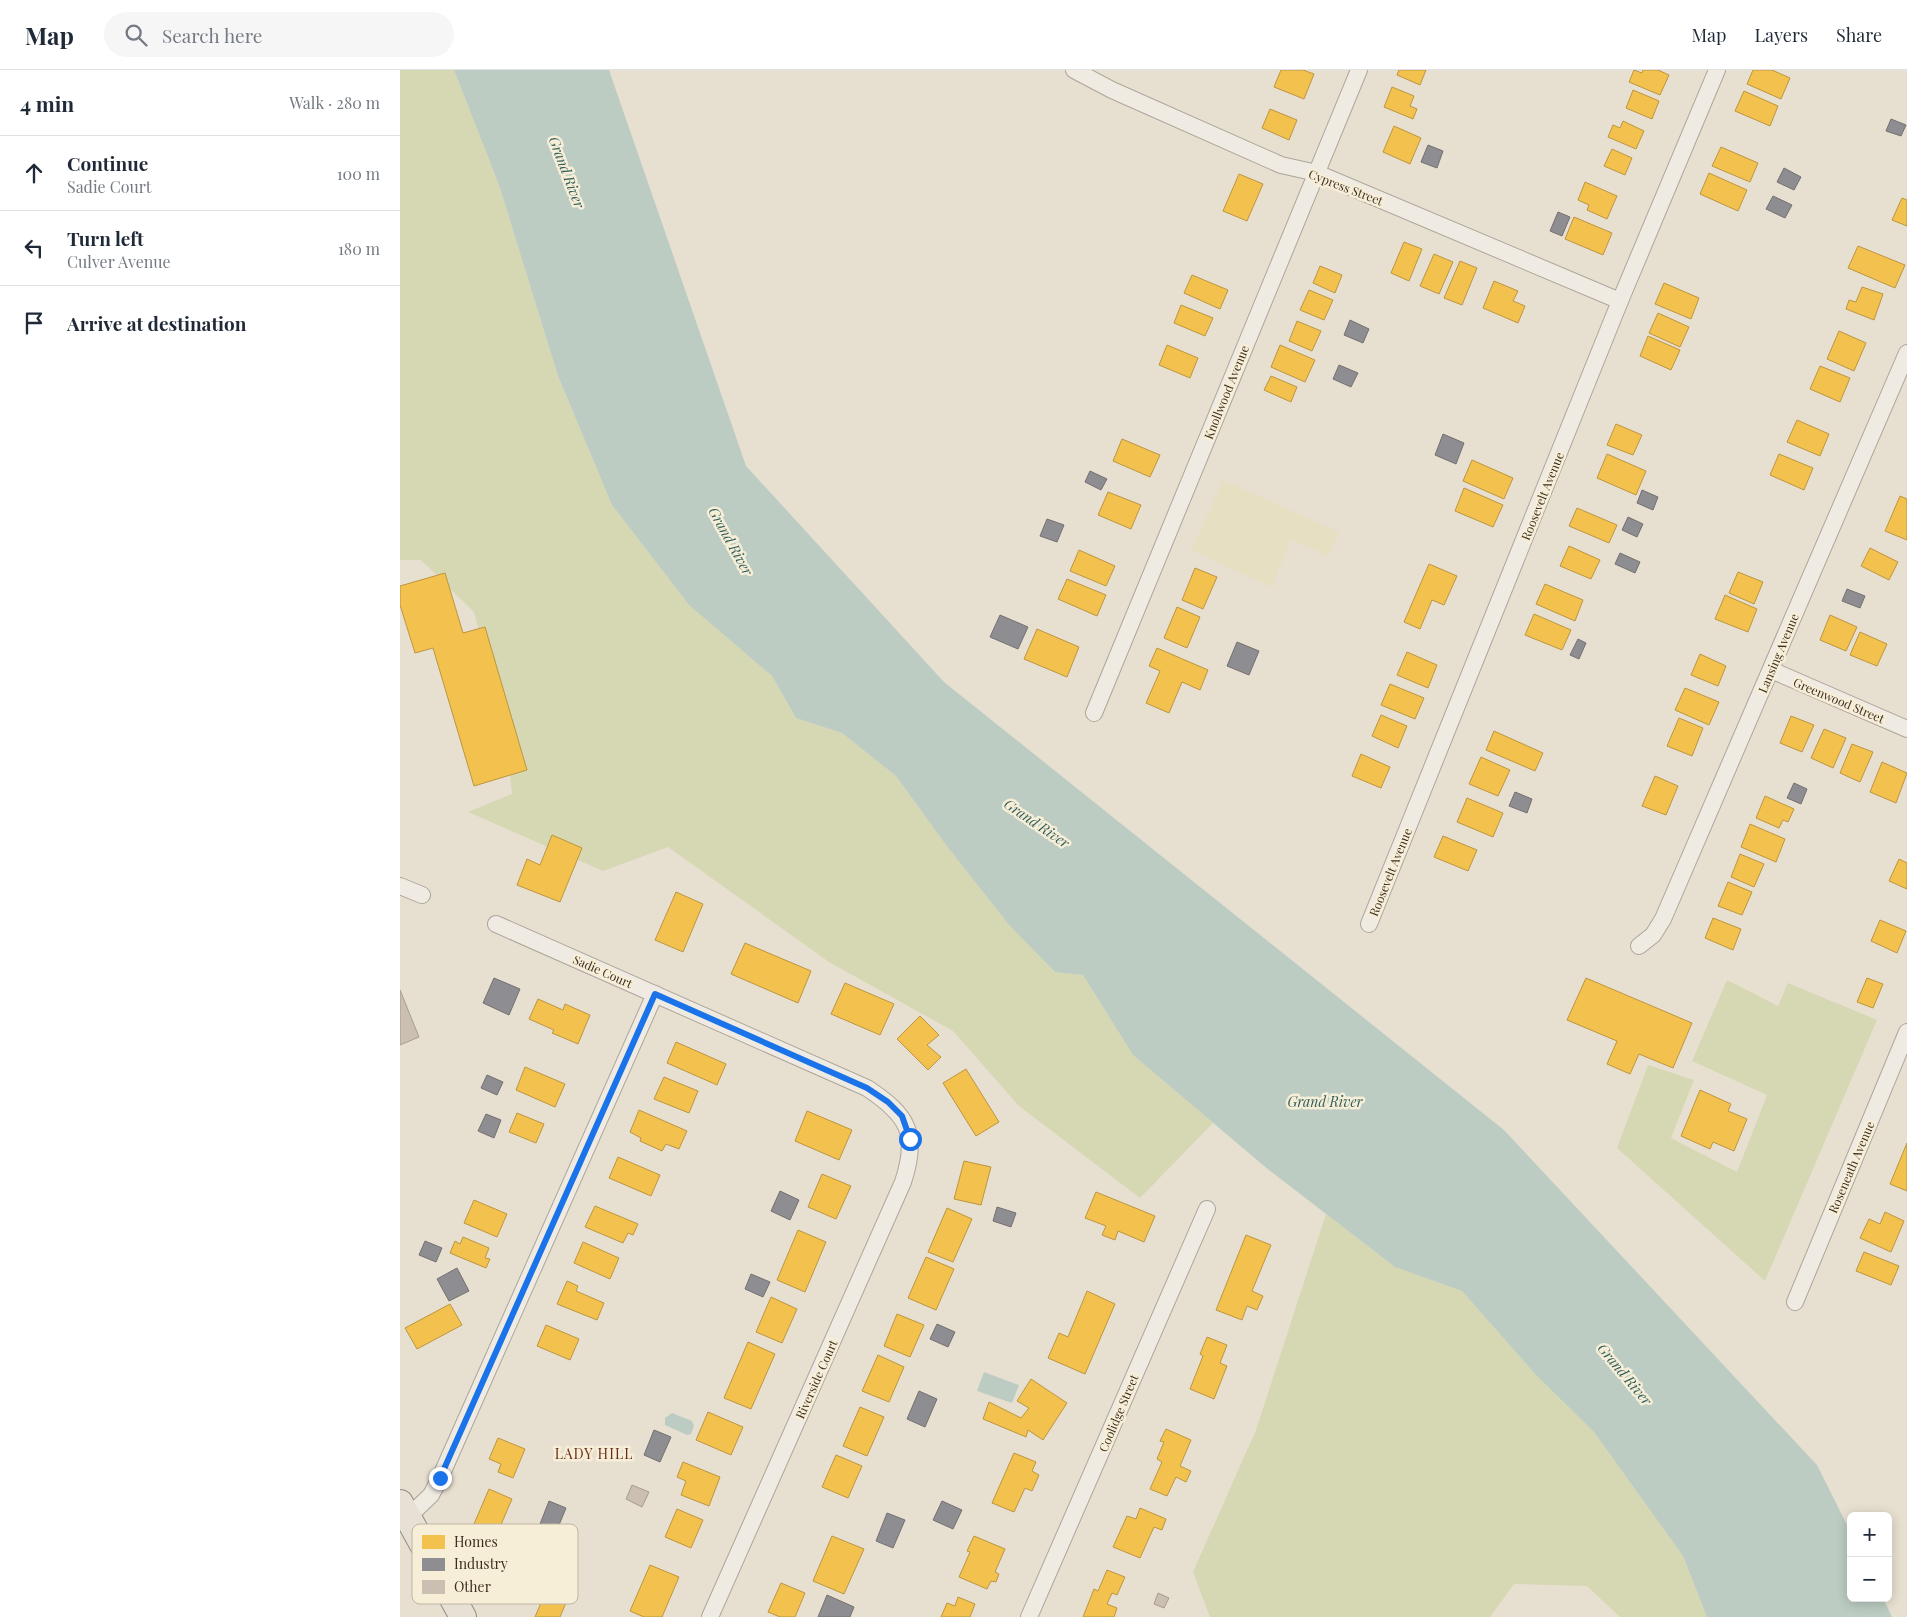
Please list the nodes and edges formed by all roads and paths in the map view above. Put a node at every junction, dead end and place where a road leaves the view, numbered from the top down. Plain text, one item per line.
1 (1074, 70) edge
2 (1359, 70) edge
3 (1716, 70) edge
4 (1317, 173) junction
5 (1620, 301) junction
6 (1907, 353) edge
7 (1771, 670) junction
8 (1094, 713) dead end
9 (1907, 729) edge
10 (400, 886) edge
11 (422, 895) dead end
12 (496, 924) dead end
13 (1369, 924) dead end
14 (1639, 946) dead end
15 (655, 994) junction
16 (1907, 1032) edge
17 (910, 1139) joint
18 (1207, 1209) dead end
19 (1795, 1302) dead end
20 (404, 1510) edge
21 (412, 1525) edge
22 (456, 1604) edge
23 (463, 1617) edge
24 (710, 1617) edge
25 (1029, 1617) edge

1 - 4 street, Cypress Street
2 - 4 street, Knollwood Avenue
3 - 5 street, Roosevelt Avenue
4 - 5 street, Cypress Street
4 - 8 street, Knollwood Avenue
5 - 13 street, Roosevelt Avenue
6 - 7 street, Lansing Avenue
7 - 9 street, Greenwood Street
7 - 14 street, Lansing Avenue
10 - 11 street
12 - 15 street, Sadie Court
15 - 17 street, Sadie Court
15 - 20 street
16 - 19 street, Roseneath Avenue
17 - 24 street, Riverside Court
18 - 25 street, Coolidge Street
20 - 21 main road
22 - 23 main road

